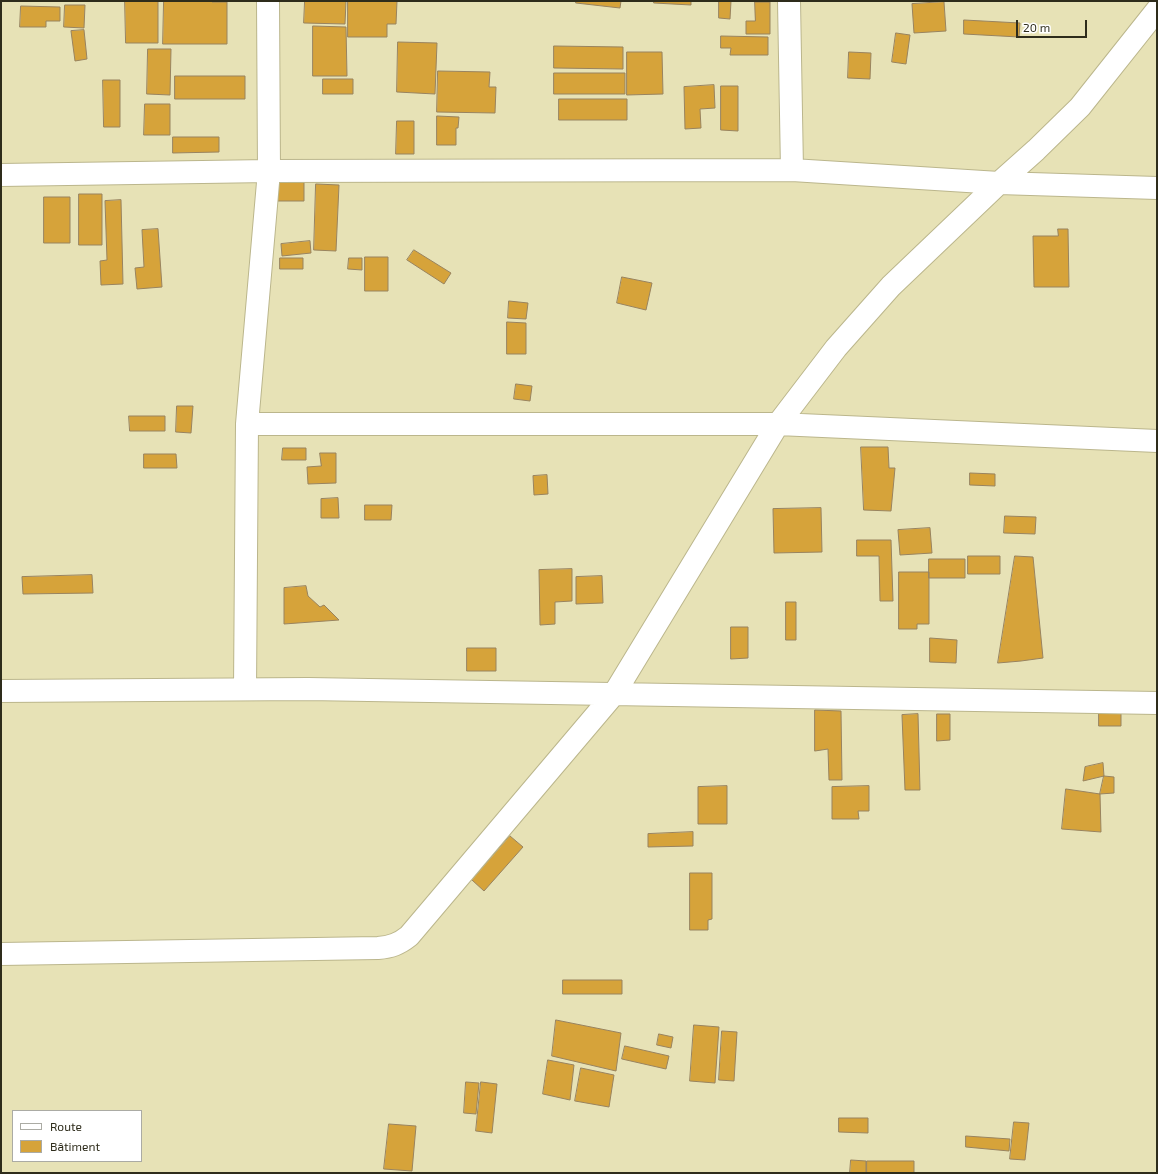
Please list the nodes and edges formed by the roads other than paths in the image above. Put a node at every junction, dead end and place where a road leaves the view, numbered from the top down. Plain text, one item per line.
1 (268, 1) edge
2 (790, 1) edge
3 (1157, 10) edge
4 (792, 170) junction
5 (269, 171) junction
6 (1, 175) edge
7 (1000, 183) junction
8 (1157, 188) edge
9 (248, 424) junction
10 (778, 424) junction
11 (1157, 441) edge
12 (246, 689) junction
13 (1, 691) edge
14 (614, 694) junction
15 (1157, 703) edge
16 (1, 954) edge

1 - 5 street
2 - 4 street
3 - 7 street
4 - 5 street
4 - 7 street
5 - 6 street
5 - 9 street
7 - 8 street
7 - 10 street
9 - 10 street
9 - 12 street
10 - 11 street
10 - 14 street
12 - 13 street
12 - 14 street
14 - 15 street
14 - 16 street

